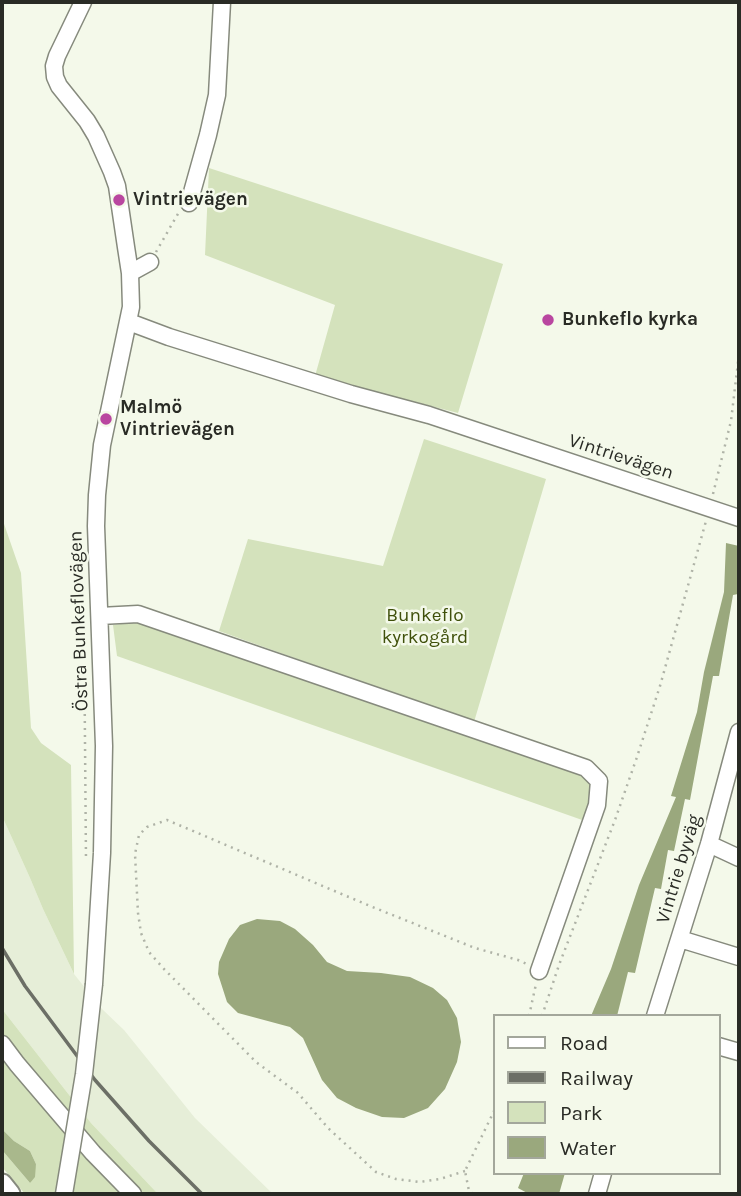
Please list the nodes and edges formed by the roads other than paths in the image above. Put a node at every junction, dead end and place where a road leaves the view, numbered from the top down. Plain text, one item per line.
1 (83, 2) edge
2 (222, 2) edge
3 (189, 203) road end
4 (150, 262) road end
5 (130, 273) junction
6 (129, 322) junction
7 (739, 518) edge
8 (92, 618) junction
9 (739, 732) edge
10 (709, 844) junction
11 (739, 858) edge
12 (680, 939) junction
13 (739, 957) edge
14 (539, 971) road end
15 (656, 1014) edge
16 (2, 1044) edge
17 (720, 1047) edge
18 (739, 1052) edge
19 (602, 1175) edge
20 (2, 1184) edge
21 (10, 1194) edge
22 (64, 1194) edge
23 (133, 1194) edge
24 (597, 1194) edge

1 - 5 street, Östra Bunkeflovägen
2 - 3 street
4 - 5 street
5 - 6 street, Östra Bunkeflovägen
6 - 7 street, Vintrievägen
6 - 8 street, Östra Bunkeflovägen
8 - 14 street
8 - 22 street, Östra Bunkeflovägen, bridge
9 - 10 street, Vintrie byväg
10 - 11 street
10 - 12 street, Vintrie byväg
12 - 13 street
12 - 15 street, Vintrie byväg
16 - 23 street
17 - 18 street
19 - 24 street
20 - 21 main road

